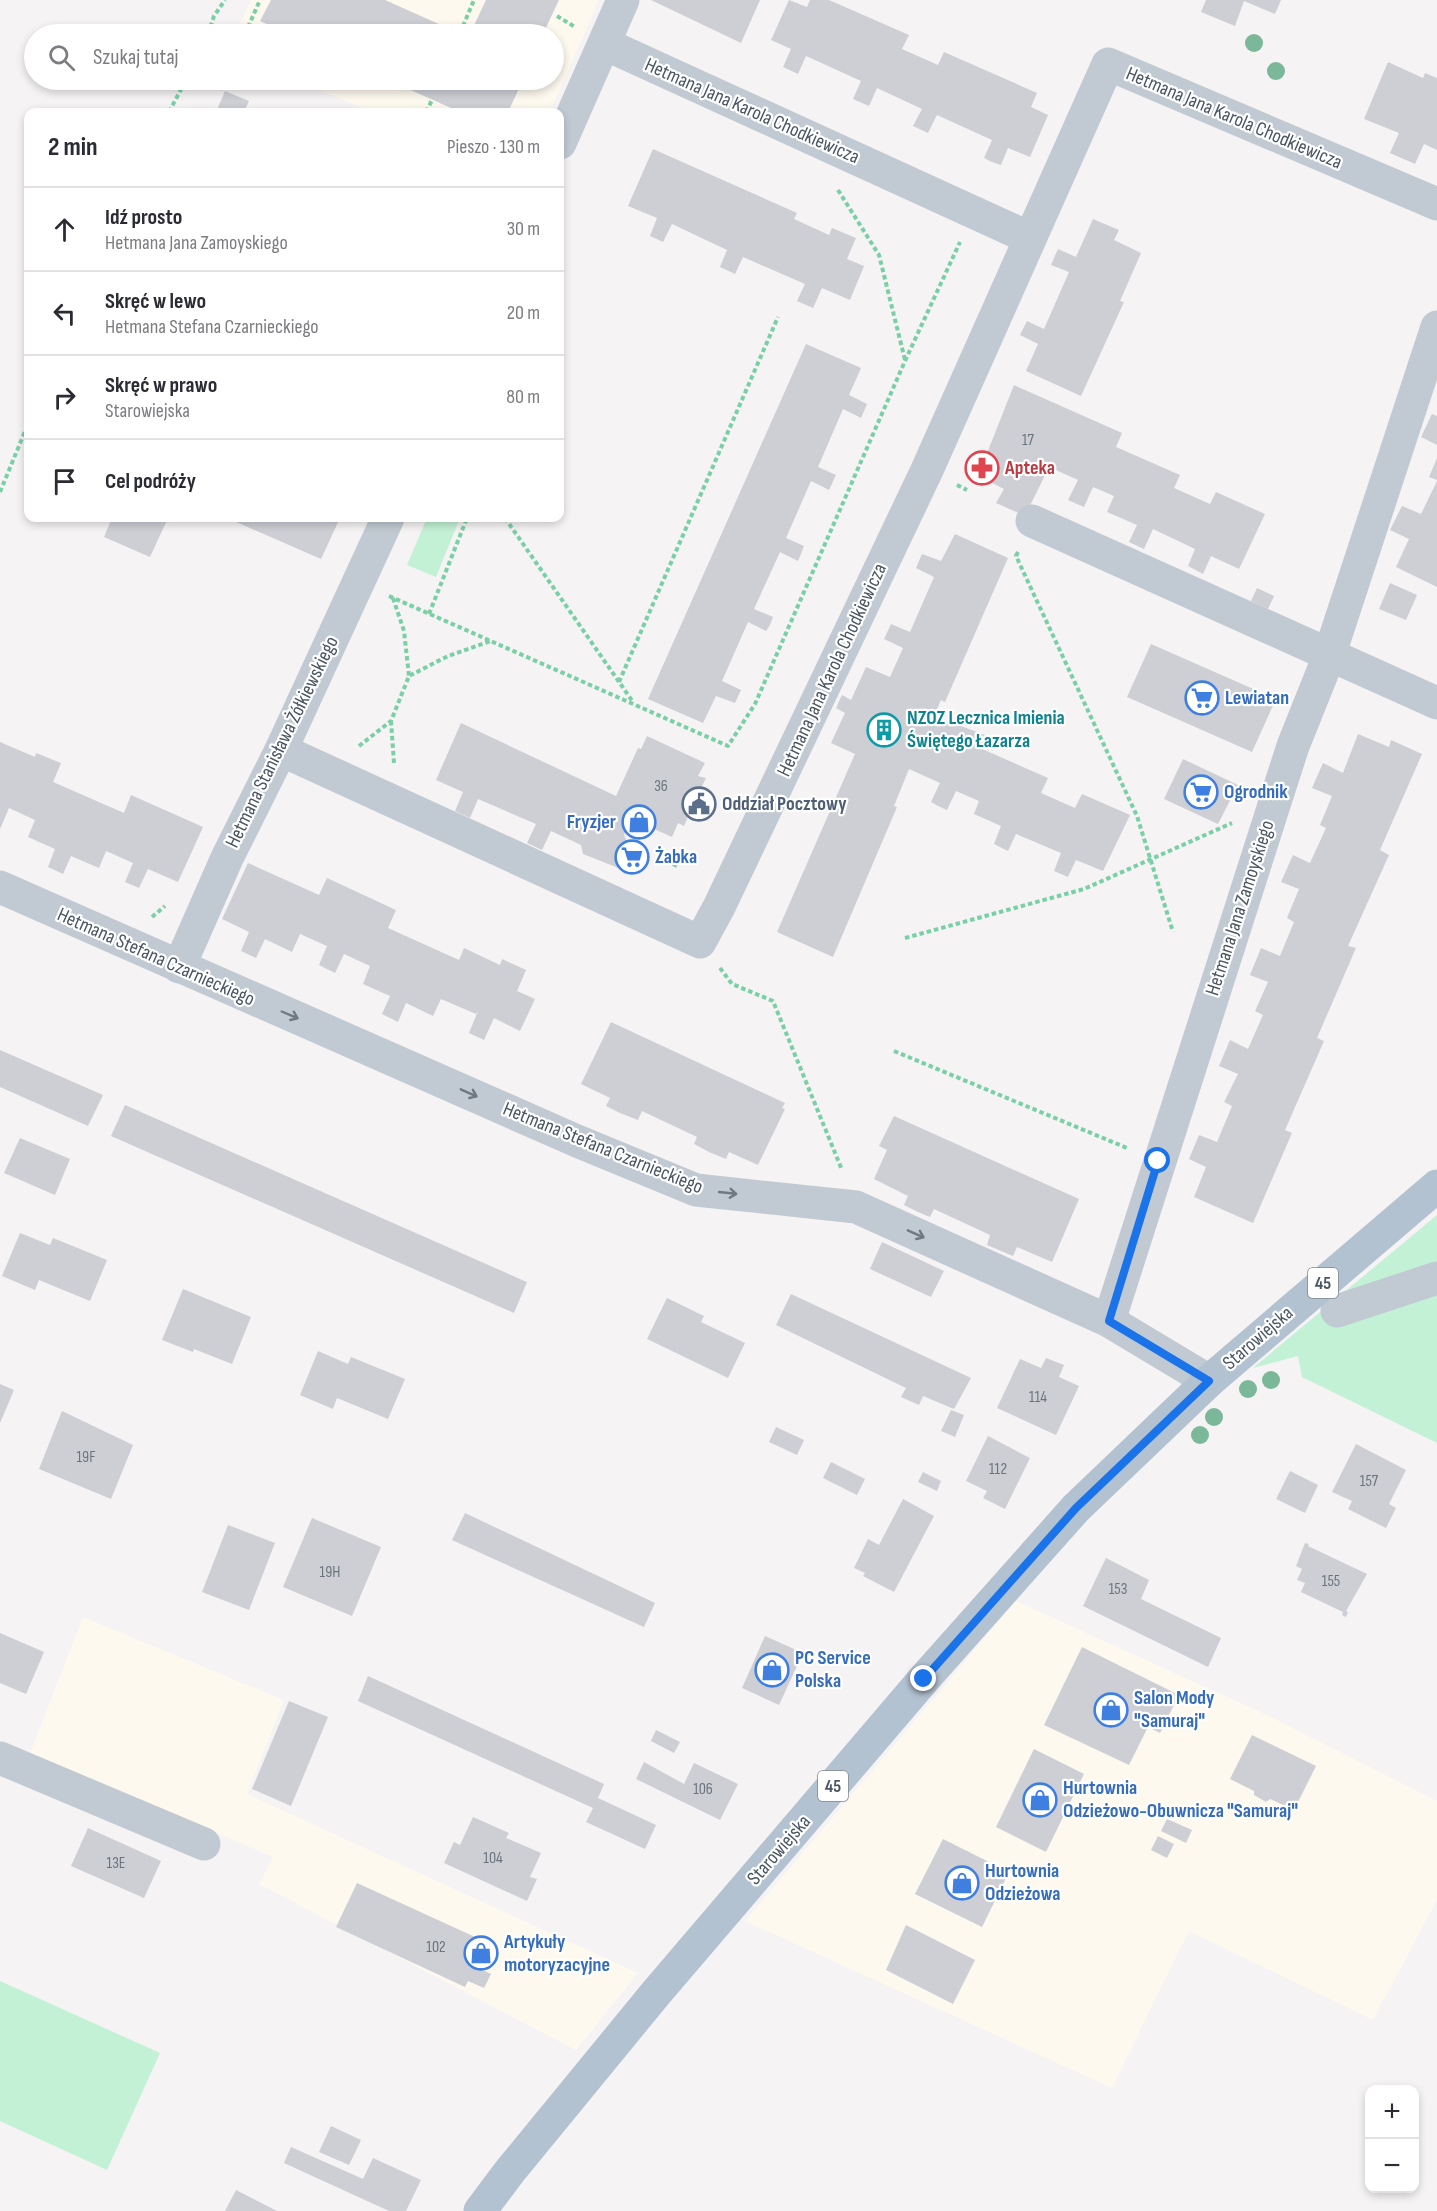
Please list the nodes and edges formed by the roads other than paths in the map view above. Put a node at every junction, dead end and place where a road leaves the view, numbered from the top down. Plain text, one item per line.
1 (623, 0) edge
2 (605, 44) junction
3 (564, 134) edge
4 (1437, 204) edge
5 (1030, 237) junction
6 (1437, 327) edge
7 (1032, 521) road end
8 (386, 522) edge
9 (1329, 656) junction
10 (1437, 704) edge
11 (281, 750) junction
12 (0, 887) edge
13 (178, 967) junction
14 (1437, 1186) edge
15 (1437, 1278) edge
16 (1337, 1311) dead end
17 (1109, 1321) junction
18 (1209, 1381) junction
19 (0, 1758) edge
20 (204, 1844) dead end
21 (480, 2211) edge

1 - 2 street
2 - 3 street
2 - 5 street, Hetmana Jana Karola Chodkiewicza
4 - 5 street, Hetmana Jana Karola Chodkiewicza
5 - 11 street, Hetmana Jana Karola Chodkiewicza
6 - 9 street, Hetmana Jana Zamoyskiego
7 - 9 street
8 - 11 street, Hetmana Stanisława Żółkiewskiego
9 - 10 street
9 - 17 street, Hetmana Jana Zamoyskiego
11 - 13 street, Hetmana Stanisława Żółkiewskiego
12 - 13 street, Hetmana Stefana Czarnieckiego
13 -> 17 street, Hetmana Stefana Czarnieckiego
14 - 18 main road, Starowiejska / 45
15 - 16 street
17 - 18 street, Hetmana Stefana Czarnieckiego
18 - 21 main road, Starowiejska / 45
19 - 20 street

